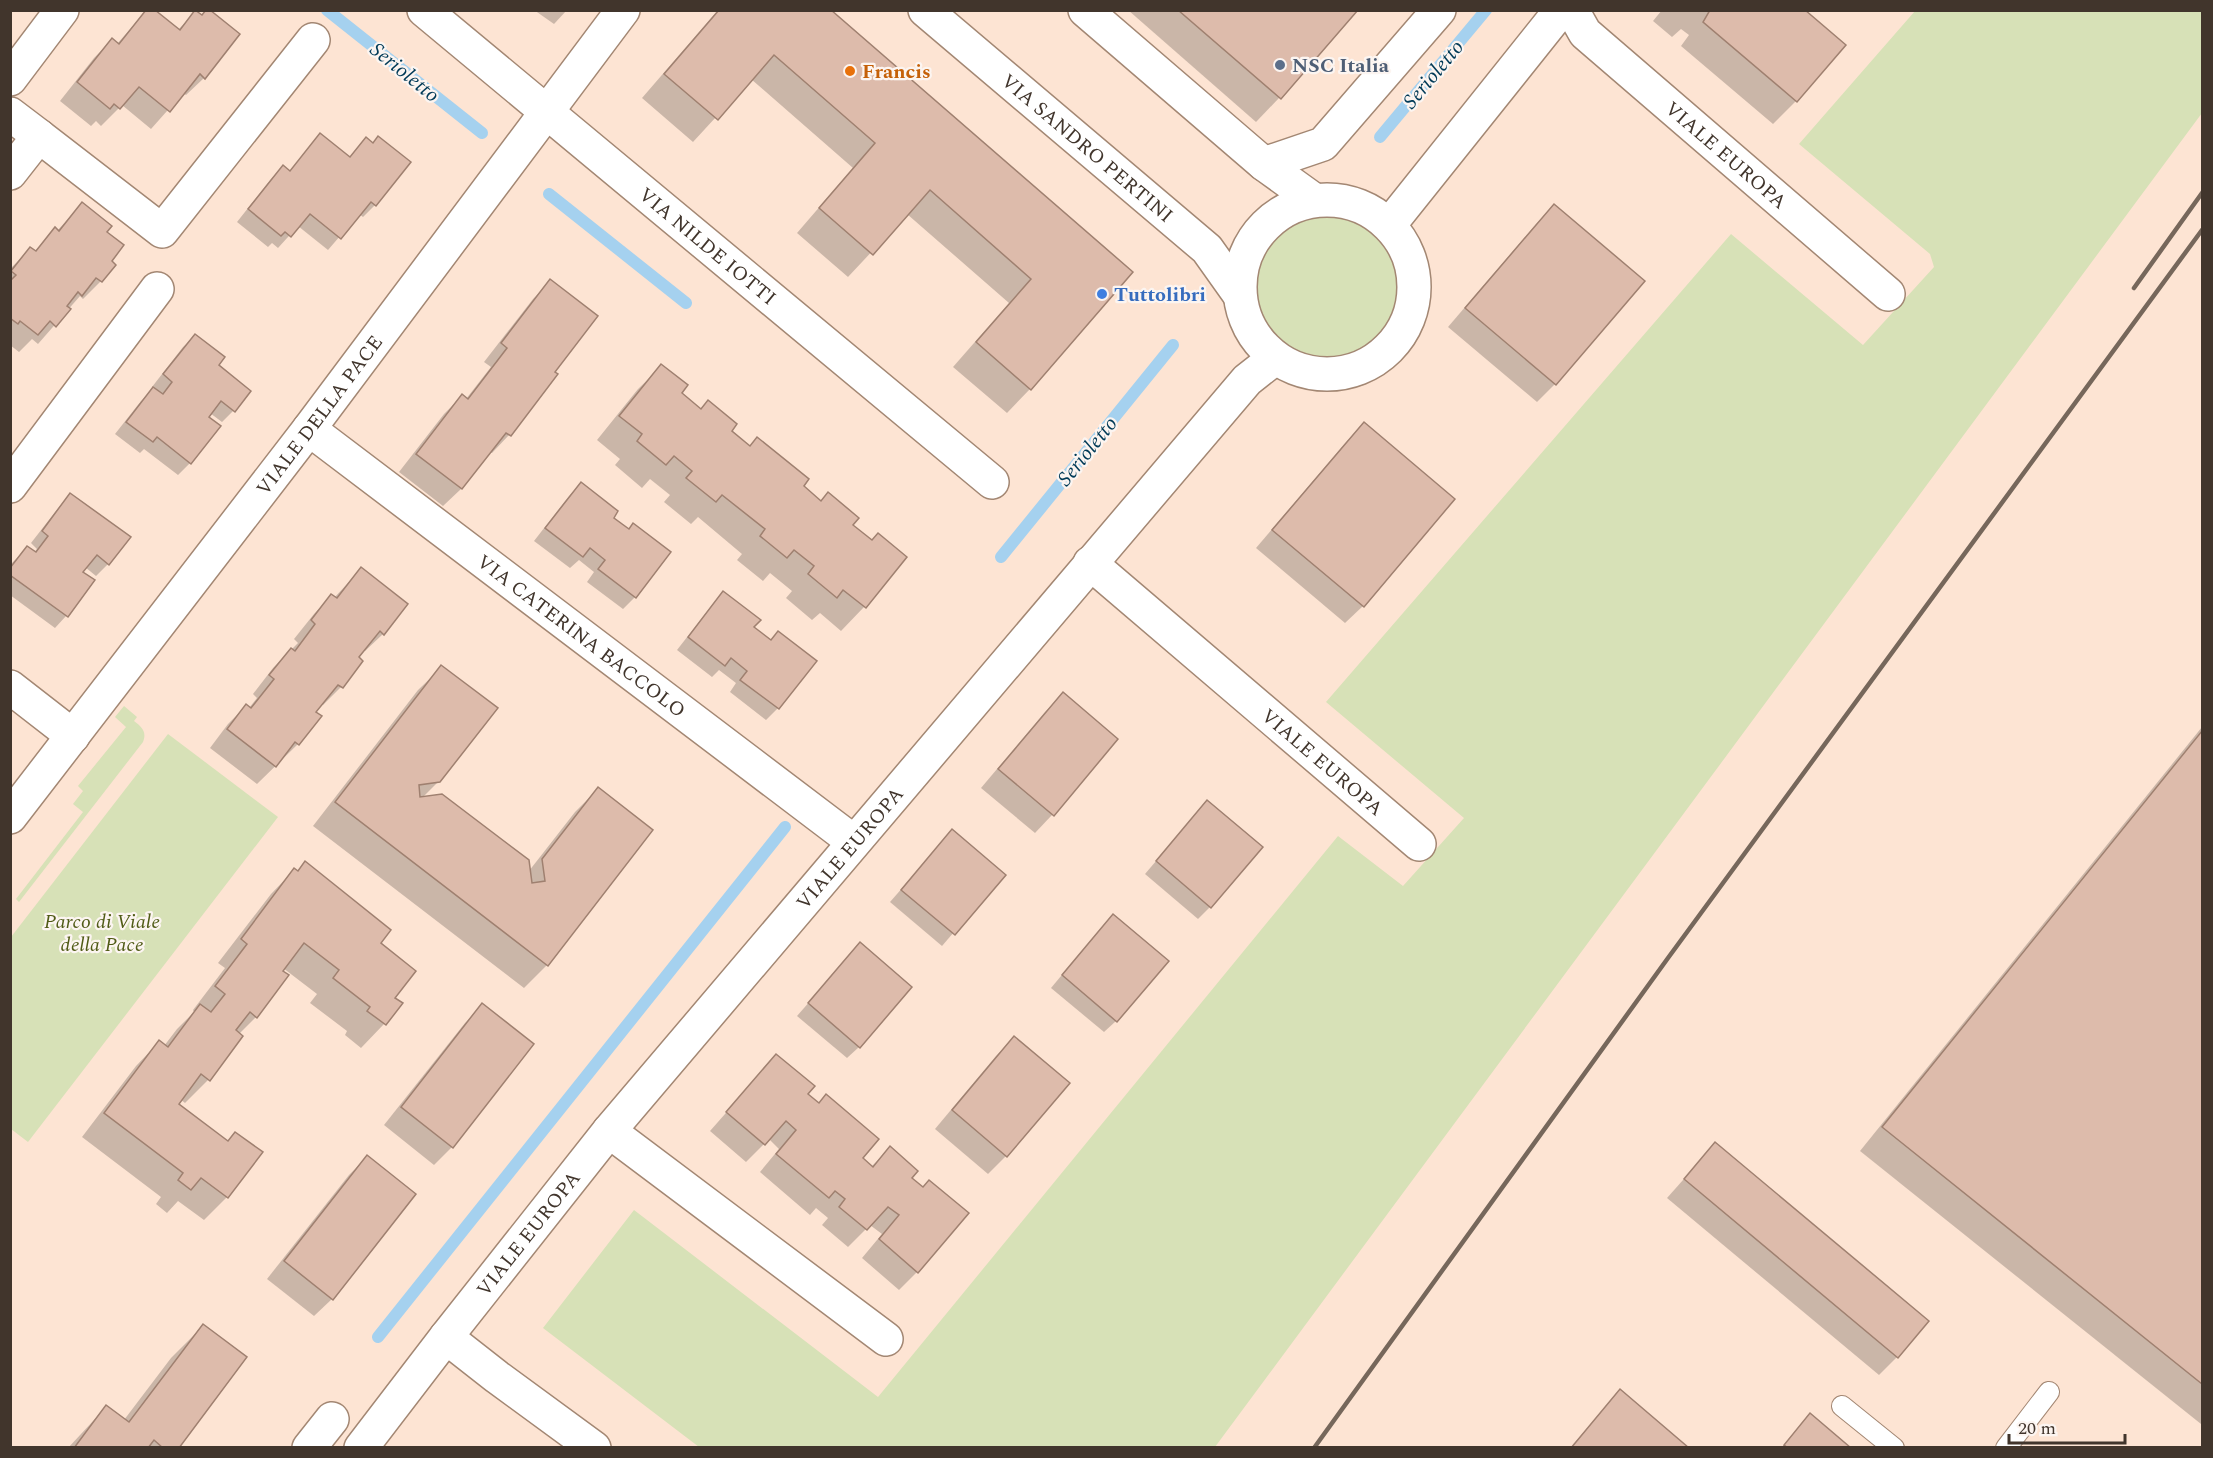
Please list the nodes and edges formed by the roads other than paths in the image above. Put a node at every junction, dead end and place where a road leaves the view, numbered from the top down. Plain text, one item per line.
1 (62, 10) edge
2 (424, 10) edge
3 (623, 10) edge
4 (925, 10) edge
5 (1085, 10) edge
6 (1439, 10) edge
7 (1561, 10) edge
8 (1572, 10) edge
9 (313, 40) dead end
10 (10, 79) edge
11 (547, 113) junction
12 (10, 114) edge
13 (39, 136) junction
14 (1264, 164) junction
15 (10, 173) edge
16 (1314, 200) junction
17 (1390, 224) junction
18 (157, 289) dead end
19 (1239, 294) junction
20 (1888, 294) dead end
21 (1275, 358) junction
22 (309, 429) junction
23 (992, 482) dead end
24 (10, 486) edge
25 (1090, 563) junction
26 (10, 687) edge
27 (73, 736) junction
28 (10, 817) edge
29 (854, 842) junction
30 (1419, 844) dead end
31 (609, 1131) junction
32 (446, 1336) junction
33 (886, 1339) dead end
34 (2049, 1392) dead end
35 (1842, 1406) dead end
36 (332, 1419) dead end
37 (309, 1448) edge
38 (361, 1448) edge
39 (594, 1448) edge
40 (1894, 1448) edge
41 (2006, 1448) edge

1 - 10 street
2 - 11 street, VIA NILDE IOTTI
3 - 11 street, VIALE DELLA PACE
4 - 19 street, VIA SANDRO PERTINI
5 - 14 street
6 - 14 street
7 - 17 street
8 - 20 street, VIALE EUROPA
9 - 13 street
11 - 22 street, VIALE DELLA PACE
11 - 23 street, VIA NILDE IOTTI
12 - 13 street
13 - 15 street
14 - 16 street
16 - 17 street
16 - 19 street
17 - 21 street
18 - 24 street
19 - 21 street
21 - 25 street, VIALE EUROPA
22 - 27 street, VIALE DELLA PACE
22 - 29 street, VIA CATERINA BACCOLO
25 - 29 street, VIALE EUROPA
25 - 30 street, VIALE EUROPA
26 - 27 street
27 - 28 street, VIALE DELLA PACE
29 - 31 street, VIALE EUROPA
31 - 32 street, VIALE EUROPA
31 - 33 street
32 - 38 street, VIALE EUROPA
32 - 39 street
34 - 41 lane
35 - 40 lane
36 - 37 street

